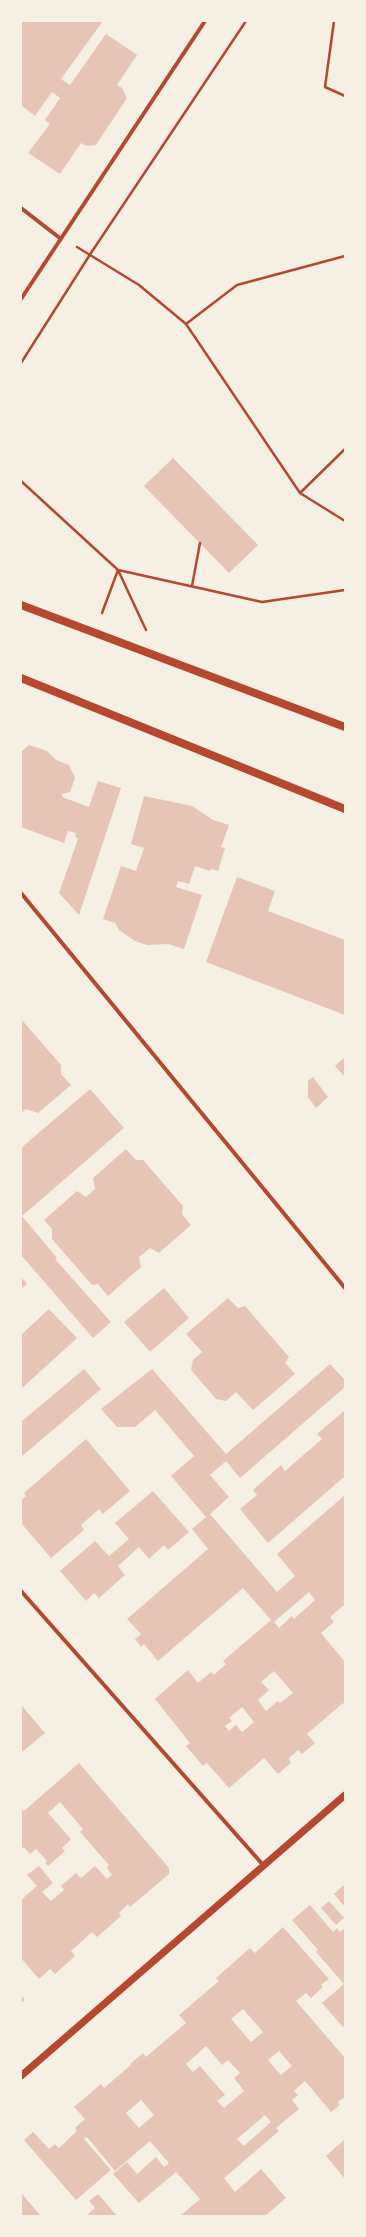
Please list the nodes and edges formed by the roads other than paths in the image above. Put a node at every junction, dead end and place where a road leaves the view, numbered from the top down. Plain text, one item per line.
1 (205, 21) edge
2 (21, 208) edge
3 (61, 238) junction
4 (21, 299) edge
5 (21, 605) edge
6 (21, 678) edge
7 (345, 727) edge
8 (345, 809) edge
9 (21, 893) edge
10 (345, 1288) edge
11 (21, 1591) edge
12 (345, 1795) edge
13 (264, 1866) junction
14 (21, 2076) edge

1 - 3 street
2 - 3 street
3 - 4 street
5 - 7 main road
6 - 8 main road
9 - 10 street
11 - 13 street
12 - 13 street
13 - 14 street

